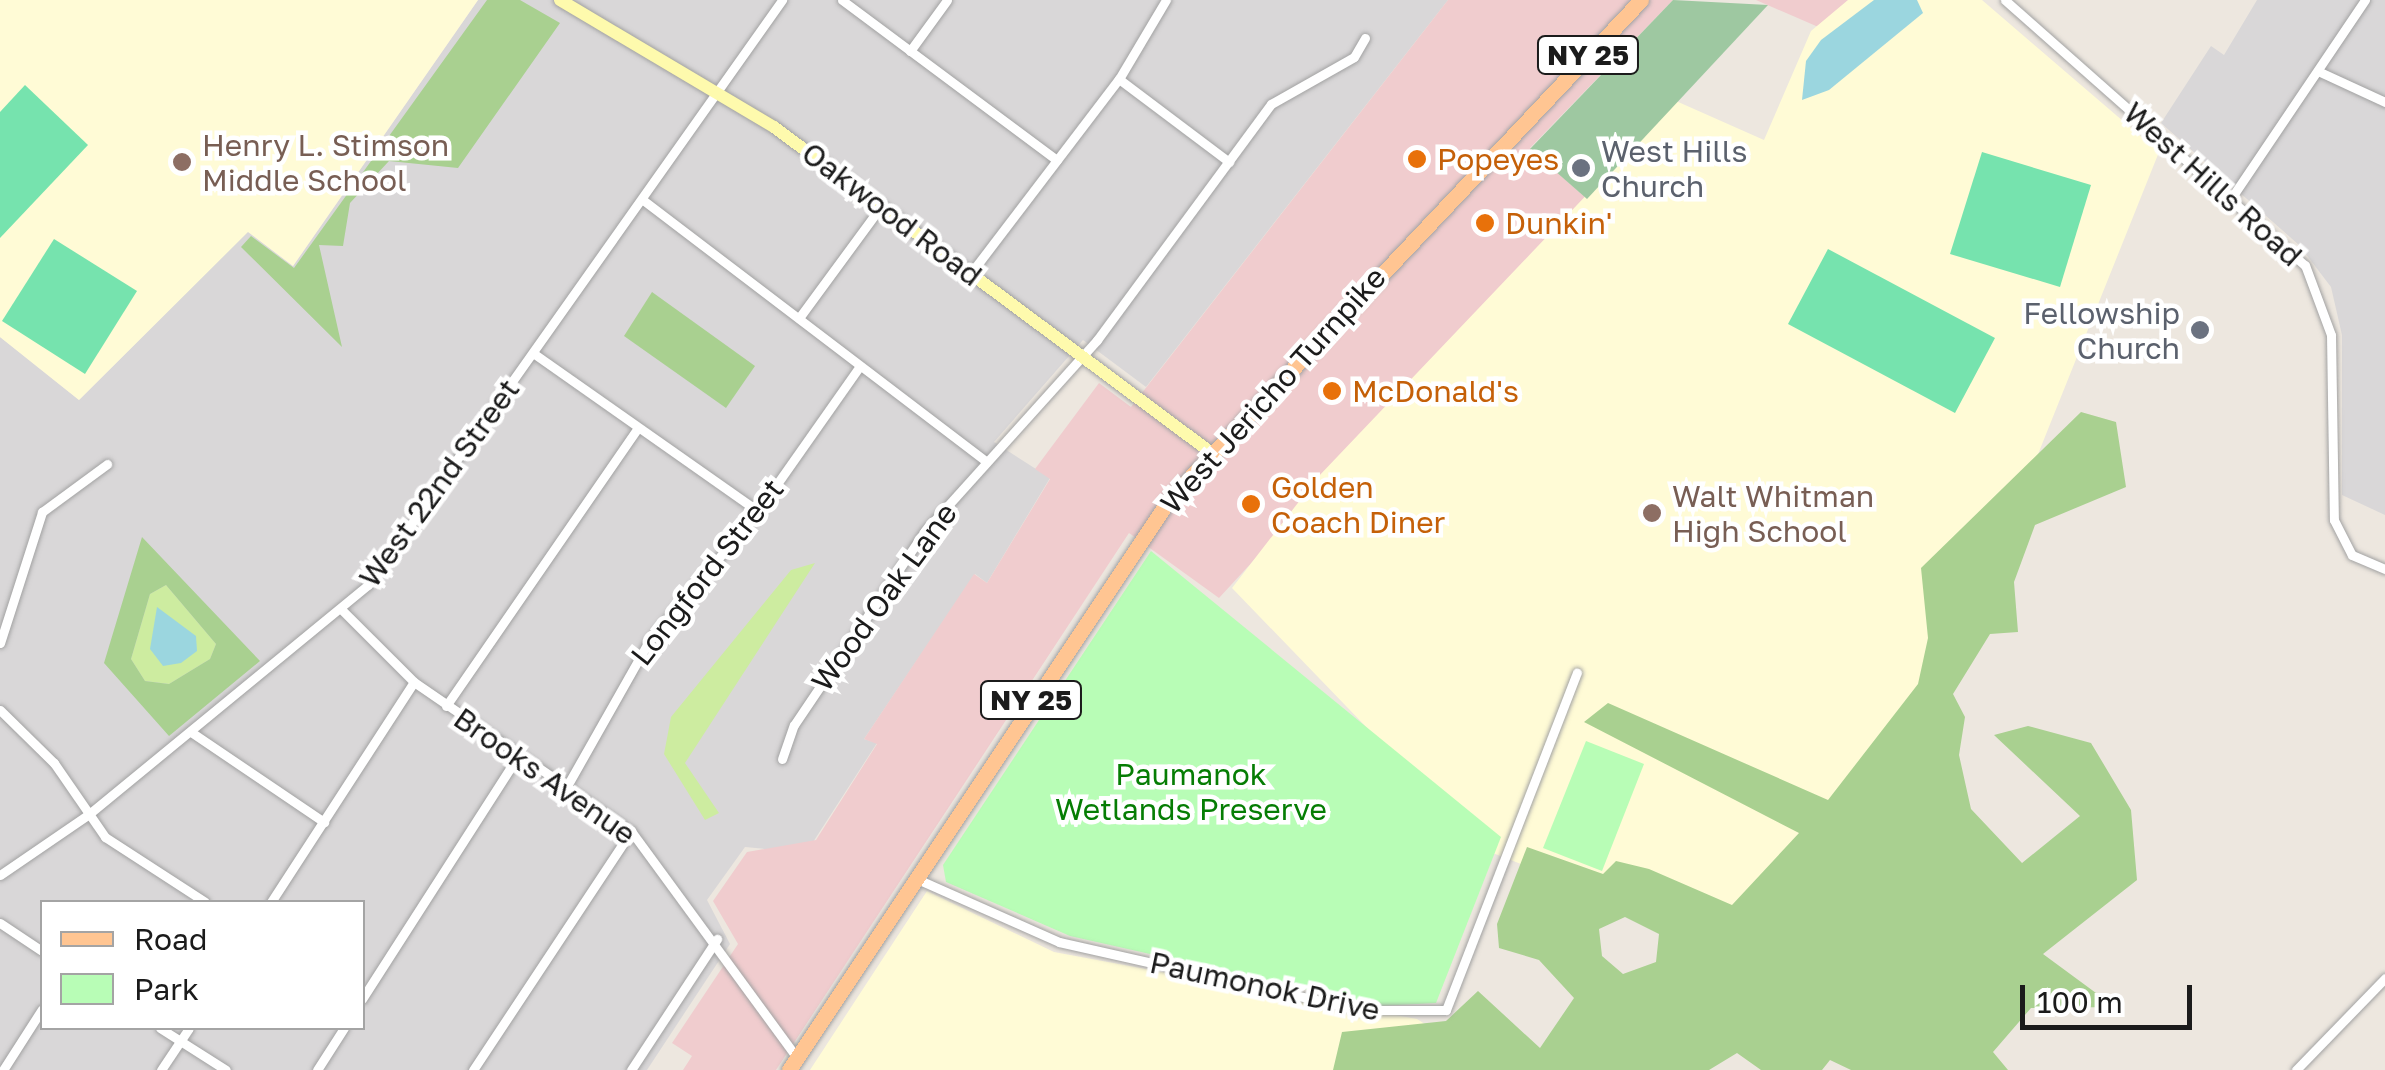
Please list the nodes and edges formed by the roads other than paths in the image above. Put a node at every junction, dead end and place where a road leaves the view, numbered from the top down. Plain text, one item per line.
1 (782, 0) edge
2 (842, 0) edge
3 (947, 0) edge
4 (1166, 0) edge
5 (1641, 0) edge
6 (2005, 0) edge
7 (2365, 0) edge
8 (566, 2) edge
9 (1365, 38) dead end
10 (910, 51) junction
11 (2320, 72) junction
12 (1119, 79) junction
13 (715, 89) junction
14 (2385, 102) edge
15 (1058, 160) junction
16 (1229, 162) junction
17 (2232, 197) junction
18 (642, 200) junction
19 (882, 206) junction
20 (972, 273) junction
21 (799, 318) junction
22 (534, 353) junction
23 (1082, 355) junction
24 (860, 366) junction
25 (638, 428) junction
26 (1209, 451) junction
27 (987, 462) junction
28 (107, 464) dead end
29 (758, 511) junction
30 (2385, 569) edge
31 (342, 610) junction
32 (0, 642) edge
33 (1577, 673) dead end
34 (414, 682) junction
35 (446, 706) junction
36 (0, 710) edge
37 (191, 732) junction
38 (518, 756) junction
39 (782, 759) dead end
40 (568, 786) junction
41 (90, 814) junction
42 (324, 822) junction
43 (630, 831) junction
44 (0, 875) edge
45 (916, 880) junction
46 (202, 900) edge
47 (271, 900) edge
48 (0, 923) edge
49 (717, 938) junction
50 (40, 950) edge
51 (2385, 978) edge
52 (365, 994) edge
53 (40, 1012) edge
54 (163, 1030) edge
55 (188, 1030) edge
56 (343, 1030) edge
57 (180, 1041) junction
58 (793, 1064) edge
59 (4, 1070) edge
60 (161, 1070) edge
61 (226, 1070) edge
62 (317, 1070) edge
63 (473, 1070) edge
64 (631, 1070) edge
65 (2296, 1070) edge

1 - 13 street, West 22nd Street
2 - 10 street
3 - 10 street
4 - 12 street
5 - 26 main road, West Jericho Turnpike / NY 25
6 - 17 street, West Hills Road
7 - 11 street
8 - 13 main road, Oakwood Road
9 - 16 street, Wood Oak Lane
10 - 15 street
11 - 14 street
11 - 17 street
12 - 15 street
12 - 16 street
13 - 18 street, West 22nd Street
13 - 19 main road, Oakwood Road
15 - 20 street
16 - 23 street, Wood Oak Lane
17 - 30 street, West Hills Road
18 - 21 street
18 - 22 street, West 22nd Street
19 - 20 main road, Oakwood Road
19 - 21 street
20 - 23 main road, Oakwood Road
21 - 24 street
22 - 25 street
22 - 31 street, West 22nd Street
23 - 26 main road, Oakwood Road
23 - 27 street, Wood Oak Lane
24 - 27 street
24 - 29 street, Longford Street
25 - 29 street
25 - 35 street
26 - 45 main road, West Jericho Turnpike / NY 25
27 - 39 street, Wood Oak Lane
28 - 32 street
29 - 40 street, Longford Street
31 - 34 street, Brooks Avenue
31 - 37 street, West 22nd Street
33 - 45 street, Paumonok Drive
34 - 35 street, Brooks Avenue
34 - 42 street
35 - 38 street, Brooks Avenue
36 - 41 street
37 - 41 street, West 22nd Street
37 - 42 street
38 - 40 street, Brooks Avenue
38 - 52 street
40 - 43 street, Brooks Avenue
41 - 44 street, West 22nd Street
41 - 46 street
42 - 47 street
43 - 49 street, Brooks Avenue
43 - 63 street
45 - 58 main road, West Jericho Turnpike / NY 25
48 - 50 street
49 - 58 street, Brooks Avenue
49 - 64 street
51 - 65 street
53 - 59 street
54 - 57 street
55 - 57 street
56 - 62 street
57 - 60 street
57 - 61 street

